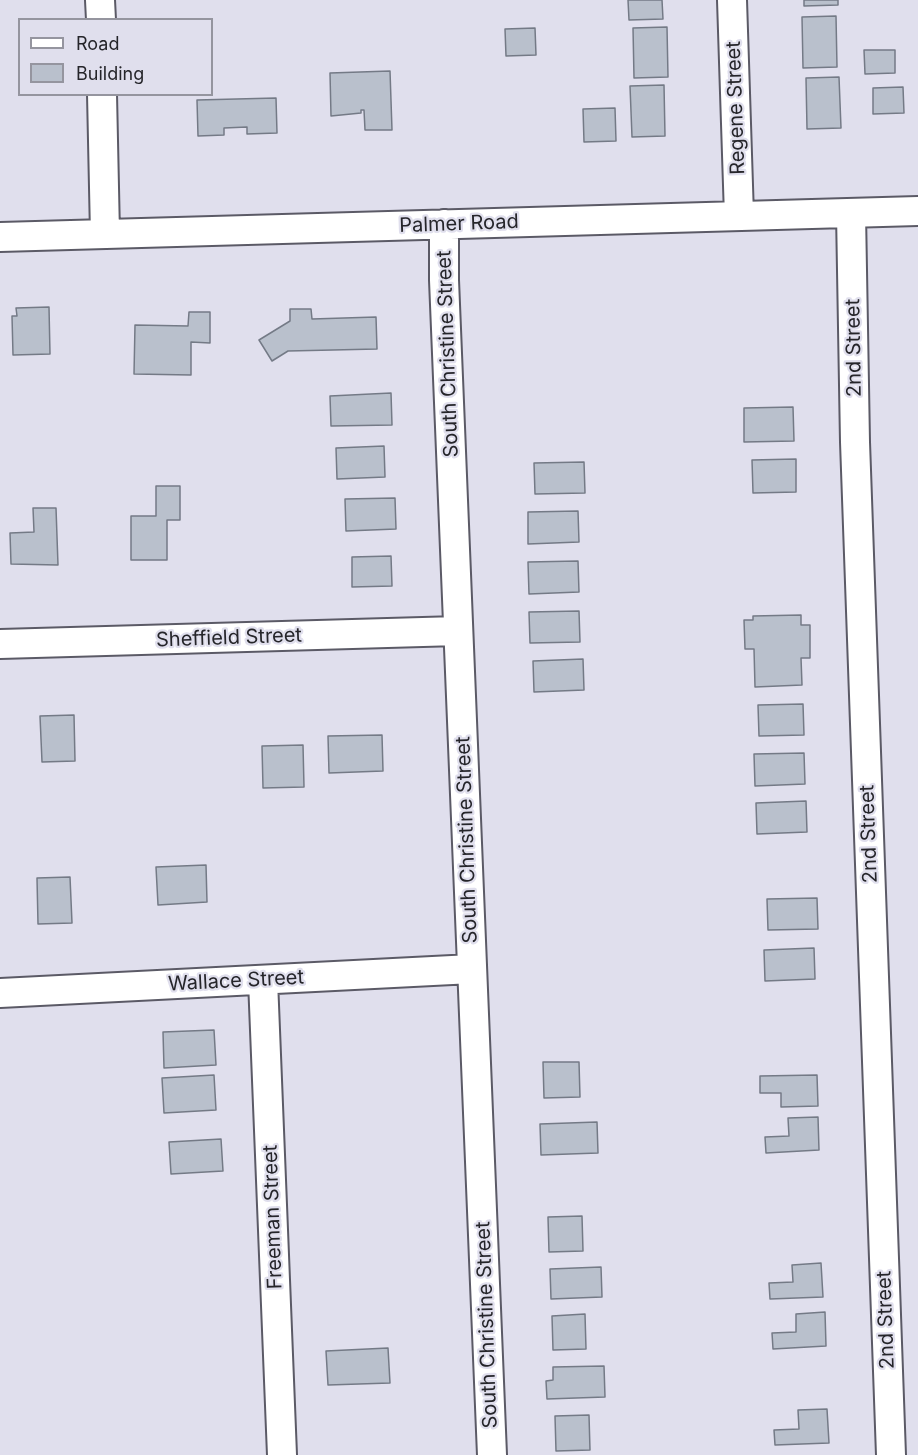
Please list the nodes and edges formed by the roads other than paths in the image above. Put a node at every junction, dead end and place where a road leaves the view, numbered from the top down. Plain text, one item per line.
1 (100, 0) edge
2 (732, 0) edge
3 (101, 18) edge
4 (102, 96) edge
5 (918, 211) edge
6 (850, 213) junction
7 (739, 216) junction
8 (444, 224) junction
9 (105, 234) junction
10 (0, 237) edge
11 (458, 631) junction
12 (0, 644) edge
13 (472, 969) junction
14 (263, 980) junction
15 (0, 993) edge
16 (282, 1455) edge
17 (492, 1455) edge
18 (891, 1455) edge

1 - 3 street
2 - 7 street, Regene Street
4 - 9 street
5 - 6 street, Palmer Road
6 - 7 street, Palmer Road
6 - 18 street, 2nd Street
7 - 8 street, Palmer Road
8 - 9 street, Palmer Road
8 - 11 street, South Christine Street
9 - 10 street, Palmer Road
11 - 12 street, Sheffield Street
11 - 13 street, South Christine Street
13 - 14 street, Wallace Street
13 - 17 street, South Christine Street
14 - 15 street, Wallace Street
14 - 16 street, Freeman Street

